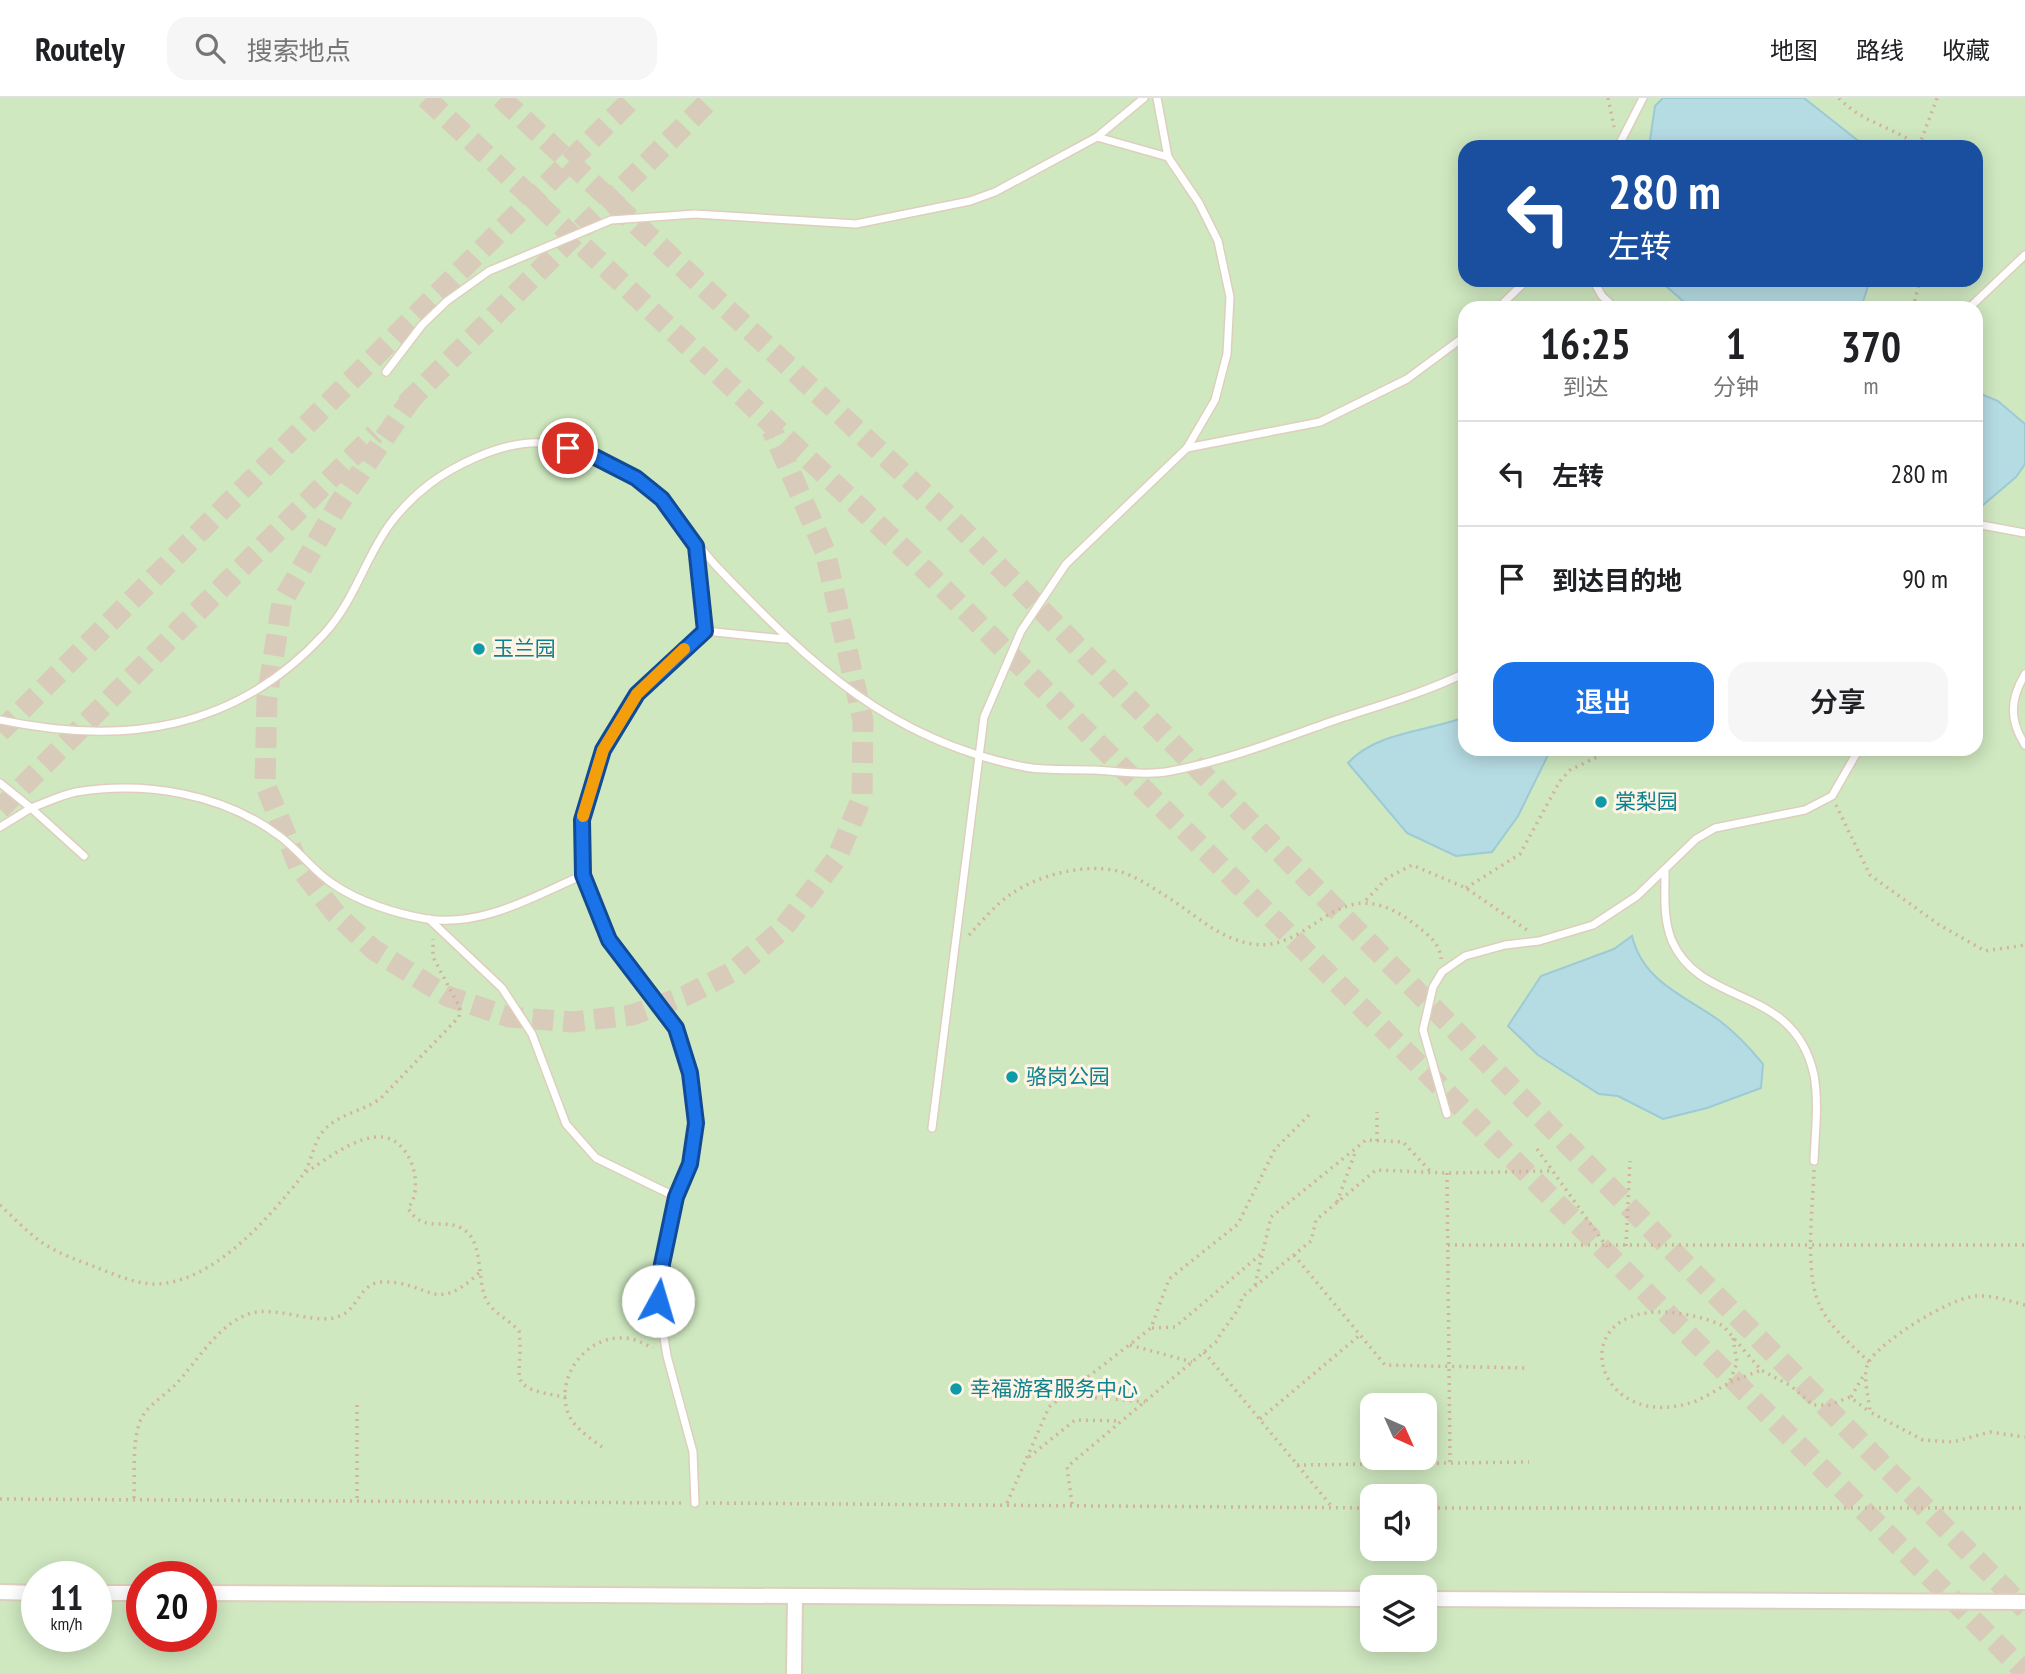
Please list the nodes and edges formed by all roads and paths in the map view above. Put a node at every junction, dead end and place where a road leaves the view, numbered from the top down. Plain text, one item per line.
1 (1144, 98) edge
2 (1157, 98) edge
3 (1608, 98) edge
4 (1643, 98) edge
5 (1839, 98) edge
6 (1937, 98) edge
7 (1613, 136) dead end
8 (1097, 137) junction
9 (1622, 140) edge
10 (1911, 140) edge
11 (1922, 140) edge
12 (1168, 157) junction
13 (2025, 255) edge
14 (1520, 287) edge
15 (1597, 287) edge
16 (1505, 301) edge
17 (1607, 301) edge
18 (1976, 301) edge
19 (1458, 341) edge
20 (386, 372) dead end
21 (1187, 448) junction
22 (1983, 525) edge
23 (2025, 533) edge
24 (696, 546) junction
25 (705, 631) junction
26 (785, 639) junction
27 (2025, 674) edge
28 (1458, 676) edge
29 (0, 720) edge
30 (2025, 745) edge
31 (979, 755) junction
32 (1597, 756) edge
33 (1855, 756) edge
34 (0, 783) edge
35 (1832, 796) junction
36 (31, 808) junction
37 (0, 827) edge
38 (84, 856) dead end
39 (1665, 872) junction
40 (583, 875) junction
41 (1466, 888) junction
42 (1365, 901) junction
43 (429, 919) junction
44 (438, 928) junction
45 (1539, 941) junction
46 (2025, 946) edge
47 (952, 952) junction
48 (1442, 972) junction
49 (1312, 1112) dead end
50 (1377, 1112) dead end
51 (1447, 1114) dead end
52 (932, 1128) dead end
53 (1377, 1141) junction
54 (1357, 1147) junction
55 (1537, 1149) dead end
56 (1630, 1161) dead end
57 (1814, 1161) joint
58 (1553, 1171) junction
59 (1432, 1172) junction
60 (1447, 1173) junction
61 (304, 1174) junction
62 (676, 1197) junction
63 (1336, 1203) junction
64 (0, 1205) edge
65 (1448, 1245) junction
66 (2025, 1245) edge
67 (1812, 1246) junction
68 (1607, 1247) junction
69 (1626, 1247) junction
70 (1263, 1253) junction
71 (1294, 1255) junction
72 (480, 1273) junction
73 (1255, 1286) junction
74 (2025, 1305) edge
75 (1151, 1328) junction
76 (1360, 1335) junction
77 (1733, 1338) junction
78 (1129, 1345) junction
79 (1204, 1352) junction
80 (667, 1356) junction
81 (1192, 1362) junction
82 (1869, 1363) junction
83 (1449, 1366) junction
84 (1526, 1368) dead end
85 (1761, 1370) junction
86 (1866, 1371) junction
87 (1729, 1383) junction
88 (1065, 1395) junction
89 (566, 1397) junction
90 (1850, 1397) junction
91 (1145, 1402) junction
92 (357, 1405) dead end
93 (1870, 1412) junction
94 (1259, 1419) junction
95 (1122, 1421) junction
96 (2025, 1437) edge
97 (602, 1447) dead end
98 (1026, 1459) junction
99 (1529, 1462) dead end
100 (1450, 1463) junction
101 (1297, 1465) junction
102 (134, 1499) dead end
103 (358, 1501) dead end
104 (695, 1503) dead end
105 (1007, 1503) dead end
106 (1072, 1504) dead end
107 (1333, 1508) dead end
108 (1437, 1508) edge
109 (2025, 1508) edge
110 (0, 1592) edge
111 (21, 1593) edge
112 (217, 1593) edge
113 (795, 1596) junction
114 (1360, 1599) edge
115 (1437, 1599) edge
116 (2025, 1602) edge
117 (794, 1674) edge

1 - 8 lane
2 - 12 lane
3 - 7 path
4 - 9 lane
5 - 10 path
6 - 11 path
8 - 12 lane
8 - 20 lane
12 - 21 lane
13 - 18 lane
14 - 16 lane
15 - 17 lane
19 - 21 lane
21 - 31 lane
22 - 23 lane
24 - 25 lane
24 - 26 lane
24 - 29 lane
25 - 26 lane
25 - 40 lane
26 - 31 lane
27 - 30 lane
28 - 31 lane
31 - 47 lane
32 - 41 path
33 - 35 lane
34 - 36 lane
35 - 39 lane
35 - 46 path
36 - 37 lane
36 - 38 lane
36 - 43 lane
39 - 45 lane
39 - 57 lane
40 - 43 lane
40 - 62 lane
41 - 42 path
41 - 45 path
42 - 47 path
42 - 48 path
43 - 44 lane
44 - 61 path
44 - 62 lane
45 - 48 lane
47 - 52 lane
48 - 51 lane
49 - 75 path
50 - 53 path
53 - 54 path
53 - 59 path
54 - 63 path
54 - 70 path
55 - 58 path
56 - 69 path
57 - 67 path
58 - 60 path
58 - 68 path
59 - 60 path
59 - 63 path
60 - 65 path
61 - 64 path
61 - 72 path
62 - 80 lane
63 - 71 path
65 - 68 path
65 - 83 path
66 - 67 path
67 - 69 path
67 - 82 path
68 - 69 path
70 - 73 path
70 - 75 path
71 - 73 path
71 - 76 path
72 - 89 path
72 - 102 path
73 - 79 path
74 - 82 path
75 - 78 path
76 - 83 path
76 - 94 path
77 - 85 path
77 - 87 path
77 - 87 path
78 - 81 path
78 - 88 path
79 - 81 path
79 - 94 path
80 - 89 path
80 - 104 lane
81 - 91 path
82 - 86 path
83 - 84 path
83 - 100 path
85 - 87 path
85 - 90 path
86 - 90 path
86 - 93 path
88 - 91 path
88 - 98 path
89 - 97 path
90 - 93 path
91 - 95 path
92 - 103 path
93 - 96 path
94 - 101 path
95 - 98 path
95 - 106 path
98 - 105 path
99 - 100 path
100 - 101 path
101 - 107 path
108 - 109 path
110 - 111 street
112 - 113 street
113 - 114 street
113 - 117 street
115 - 116 street

